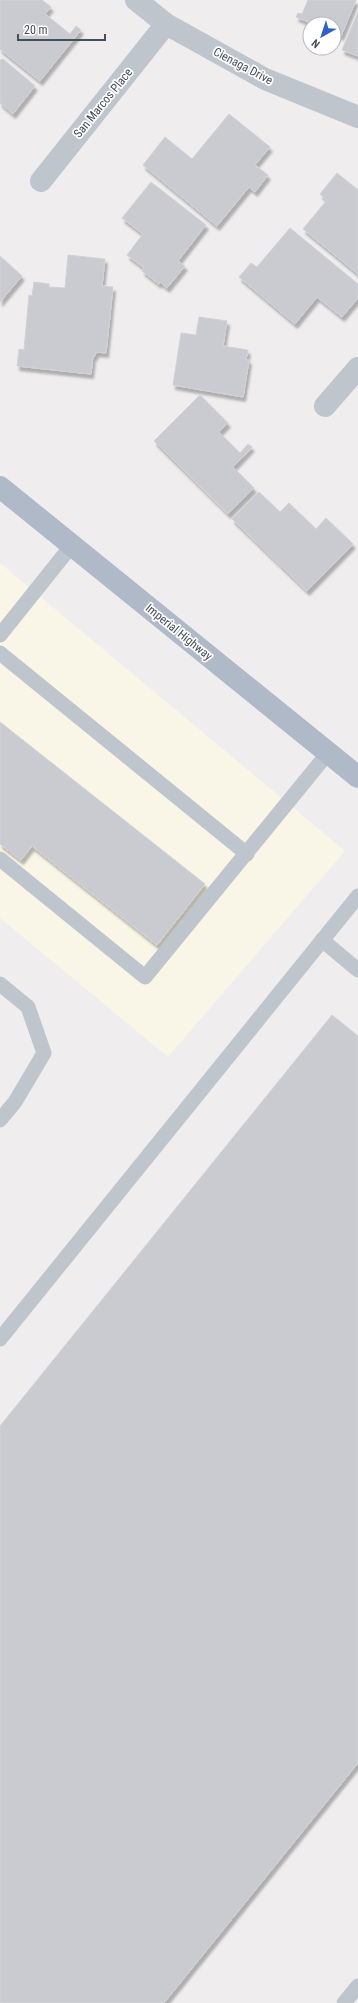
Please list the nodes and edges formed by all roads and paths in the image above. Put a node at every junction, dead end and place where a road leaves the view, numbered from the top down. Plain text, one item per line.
1 (136, 0) edge
2 (166, 24) junction
3 (358, 117) edge
4 (41, 181) dead end
5 (358, 368) edge
6 (325, 406) dead end
7 (0, 487) edge
8 (72, 545) junction
9 (0, 635) edge
10 (0, 652) edge
11 (328, 753) junction
12 (358, 777) edge
13 (247, 854) junction
14 (0, 859) edge
15 (358, 896) edge
16 (322, 940) junction
17 (358, 970) edge
18 (0, 984) edge
19 (0, 1120) edge
20 (0, 1339) edge
21 (358, 1986) edge
22 (344, 2003) edge

1 - 2 street, Cienaga Drive
2 - 3 street, Cienaga Drive
2 - 4 street, San Marcos Place
5 - 6 street
7 - 8 main road, Imperial Highway
8 - 9 lane
8 - 11 main road, Imperial Highway
10 - 13 lane
11 - 12 main road, Imperial Highway
11 - 13 lane
13 - 14 lane
15 - 16 lane
16 - 17 lane
16 - 20 lane
18 - 19 lane
21 - 22 lane

